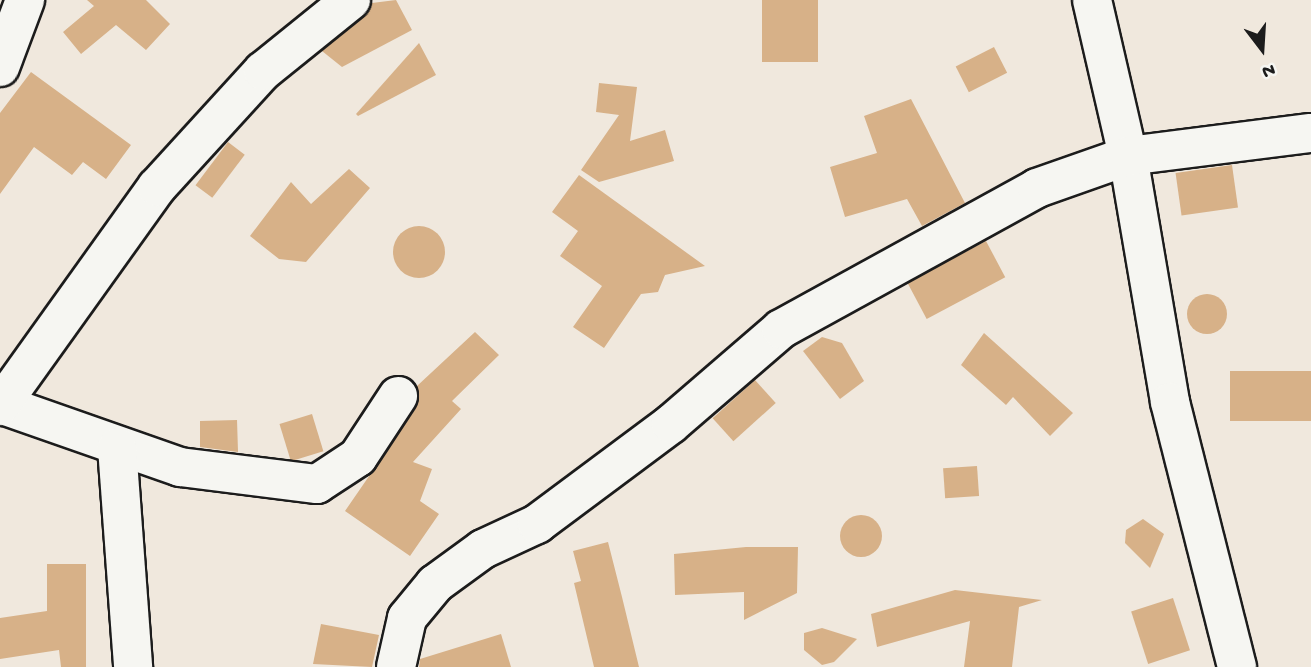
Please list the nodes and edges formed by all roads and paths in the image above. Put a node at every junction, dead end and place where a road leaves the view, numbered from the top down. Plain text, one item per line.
1 (25, 0) edge
2 (351, 0) edge
3 (1092, 0) edge
4 (0, 67) edge
5 (1311, 133) edge
6 (1128, 156) junction
7 (398, 396) dead end
8 (1, 405) edge
9 (117, 447) junction
10 (133, 667) edge
11 (396, 667) edge
12 (1237, 667) edge

1 - 4 street
2 - 8 street
3 - 6 street
5 - 6 street
6 - 11 street
6 - 12 street
7 - 9 street
8 - 9 street
9 - 10 street

